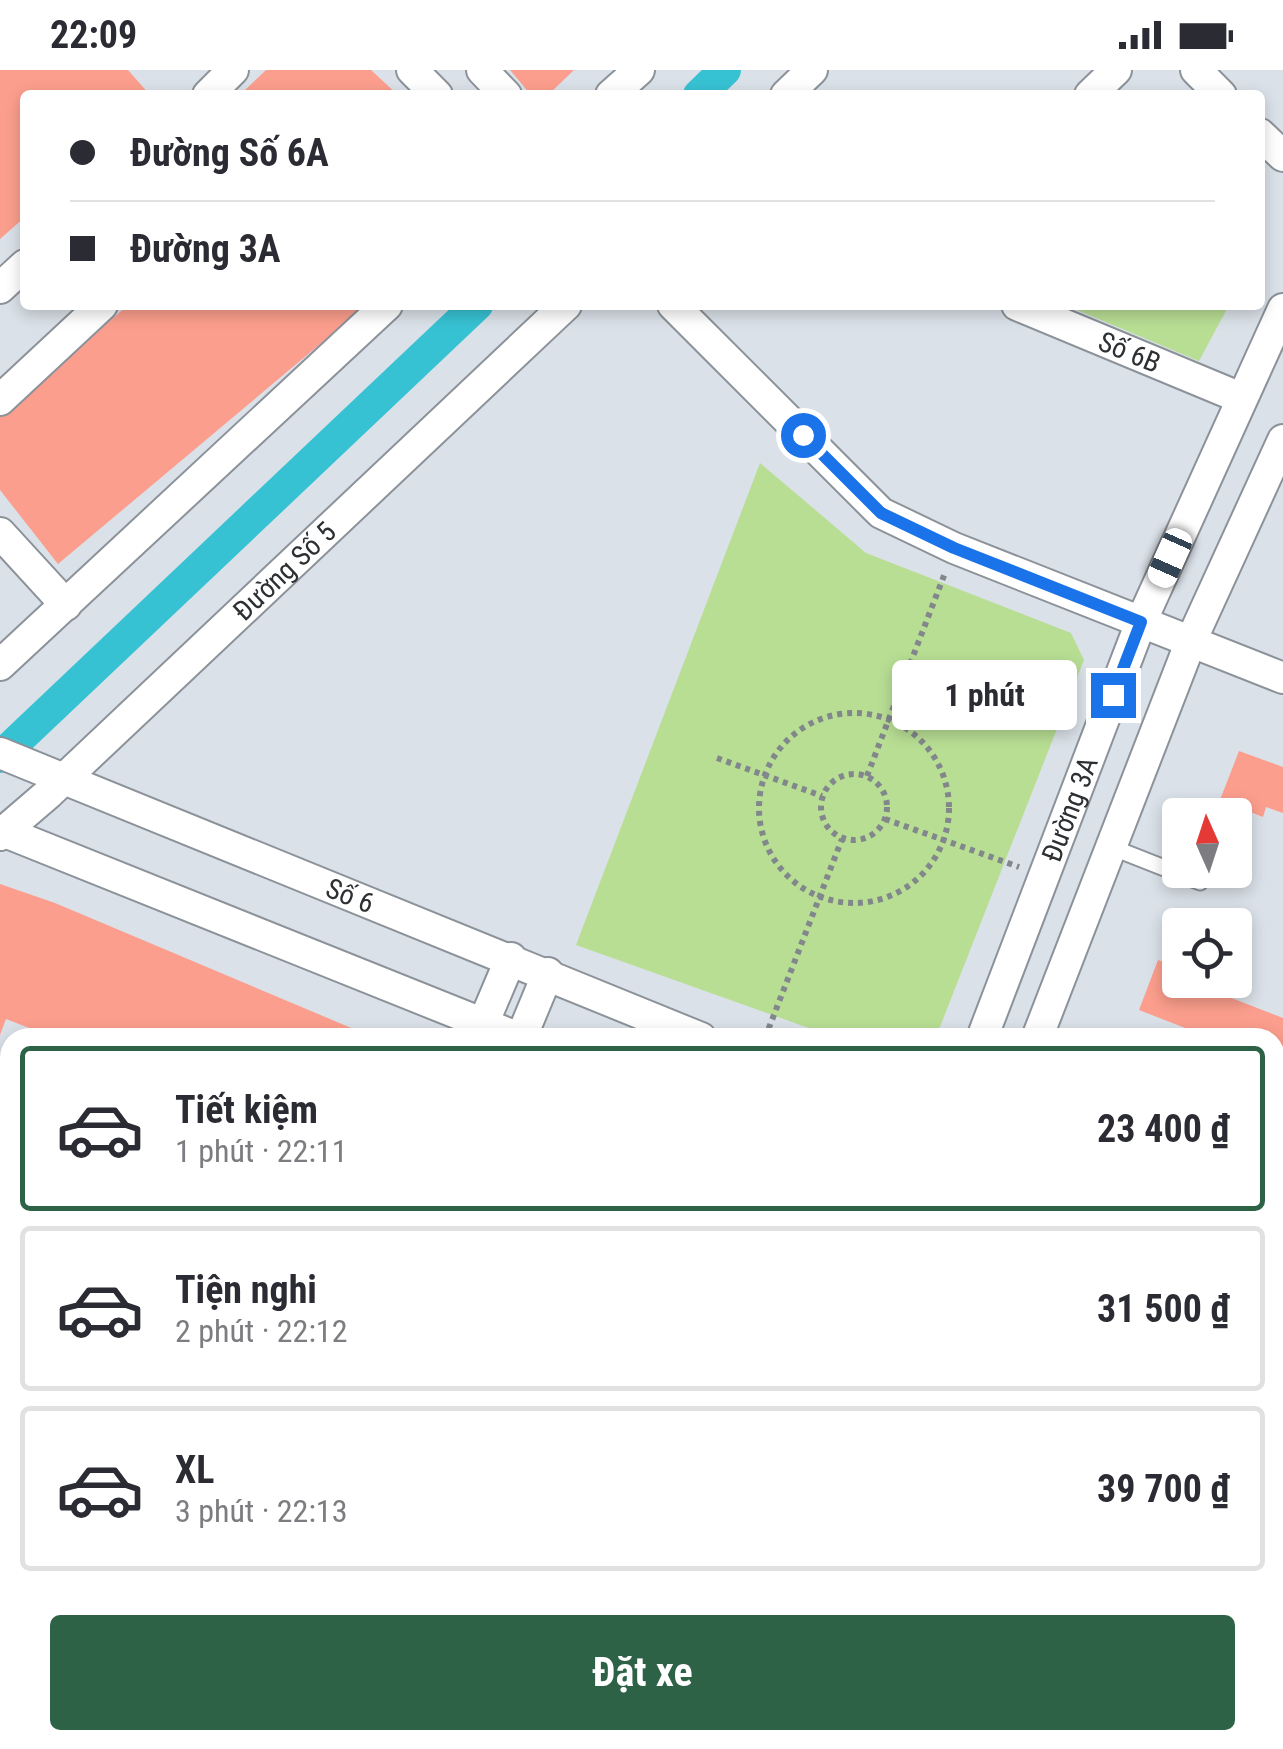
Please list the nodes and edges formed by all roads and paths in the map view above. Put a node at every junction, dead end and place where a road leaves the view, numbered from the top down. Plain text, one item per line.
1 (232, 70) edge
2 (412, 70) edge
3 (482, 70) edge
4 (639, 70) edge
5 (812, 70) edge
6 (1116, 70) edge
7 (1196, 70) edge
8 (213, 90) edge
9 (432, 90) edge
10 (501, 90) edge
11 (617, 90) edge
12 (791, 90) edge
13 (1095, 90) edge
14 (1216, 90) edge
15 (20, 270) edge
16 (0, 288) edge
17 (1283, 309) edge
18 (97, 310) edge
19 (382, 310) edge
20 (561, 310) edge
21 (678, 310) edge
22 (1030, 310) edge
23 (1241, 398) junction
24 (0, 400) edge
25 (1283, 440) edge
26 (0, 533) edge
27 (954, 548) junction
28 (66, 604) junction
29 (1141, 622) junction
30 (1191, 641) junction
31 (0, 665) edge
32 (1283, 678) edge
33 (890, 719) junction
34 (0, 752) edge
35 (717, 758) dead end
36 (763, 775) junction
37 (867, 776) junction
38 (65, 778) junction
39 (822, 796) junction
40 (885, 819) junction
41 (1, 832) edge
42 (842, 839) junction
43 (944, 840) junction
44 (1111, 848) junction
45 (1162, 867) edge
46 (1043, 876) junction
47 (1093, 894) junction
48 (820, 897) junction
49 (511, 958) junction
50 (548, 973) junction
51 (473, 1028) edge
52 (481, 1028) edge
53 (524, 1028) edge
54 (677, 1028) edge
55 (769, 1028) edge
56 (986, 1028) edge
57 (1041, 1028) edge

1 - 8 street
2 - 9 street
3 - 10 street
4 - 11 street
5 - 12 street
6 - 13 street
7 - 14 street
15 - 16 street
17 - 23 street, Đường 3A
18 - 24 street
19 - 28 street
20 - 38 street, Đường Số 5
21 - 27 street
22 - 23 street, Số 6B
23 - 29 street, Đường 3A
25 - 30 street, Đường 3A
26 - 28 street
27 - 29 street
27 - 33 path
28 - 31 street
29 - 30 street
29 - 46 street, Đường 3A
30 - 32 street
30 - 44 street, Đường 3A
33 - 36 path
33 - 37 path
33 - 43 path
34 - 38 street, Số 6
35 - 36 path
36 - 39 path
36 - 48 path
37 - 39 path
37 - 40 path
38 - 41 street, Đường Số 5
38 - 49 street, Số 6
39 - 42 path
40 - 42 path
40 - 43 path
41 - 51 street
42 - 48 path
43 - 46 path
43 - 48 path
44 - 45 lane
44 - 47 street, Đường 3A
46 - 47 street
46 - 56 street, Đường 3A
47 - 57 street, Đường 3A
48 - 55 path
49 - 50 street, Số 6
49 - 52 street
50 - 53 street
50 - 54 street, Số 6

